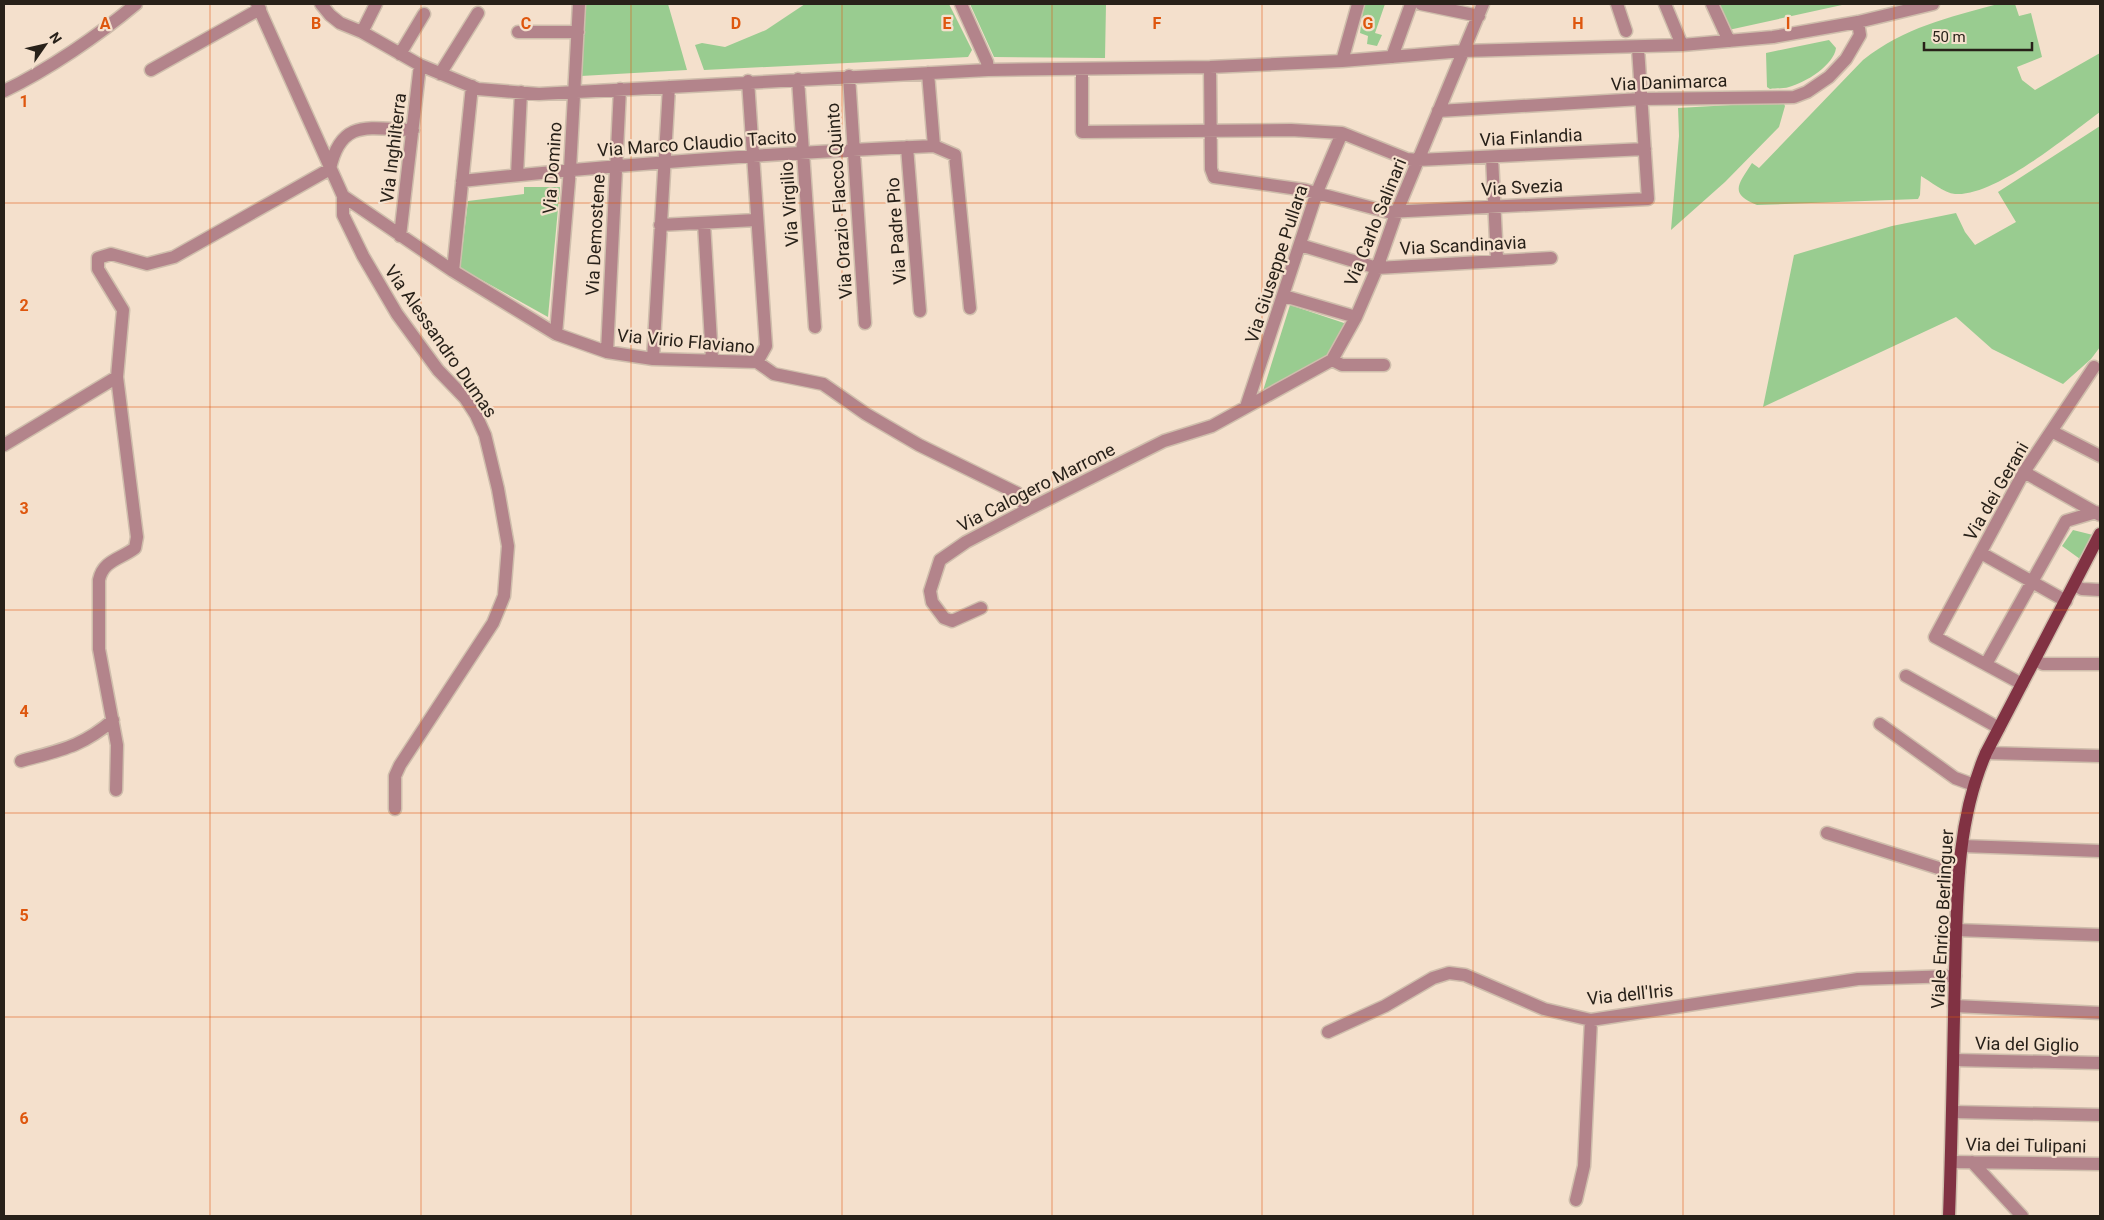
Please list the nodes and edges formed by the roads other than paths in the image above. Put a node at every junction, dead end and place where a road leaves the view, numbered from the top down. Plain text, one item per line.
1 (136, 4) edge
2 (321, 4) edge
3 (376, 4) edge
4 (579, 4) edge
5 (961, 4) edge
6 (1358, 4) edge
7 (1411, 4) edge
8 (1421, 4) edge
9 (1617, 4) edge
10 (1665, 4) edge
11 (1712, 4) edge
12 (1934, 4) edge
13 (258, 6) edge
14 (1481, 10) edge
15 (478, 13) dead end
16 (424, 14) dead end
17 (1858, 22) junction
18 (1626, 31) dead end
19 (362, 32) junction
20 (518, 32) dead end
21 (578, 32) junction
22 (1728, 41) junction
23 (1682, 45) junction
24 (1638, 48) junction
25 (1463, 51) junction
26 (400, 54) junction
27 (1392, 57) junction
28 (1342, 61) junction
29 (420, 65) junction
30 (1210, 67) junction
31 (152, 70) dead end
32 (988, 70) junction
33 (1082, 70) junction
34 (928, 72) junction
35 (440, 74) junction
36 (849, 76) junction
37 (798, 79) junction
38 (748, 81) junction
39 (472, 86) junction
40 (669, 87) junction
41 (620, 89) junction
42 (4, 91) edge
43 (521, 92) junction
44 (575, 92) junction
45 (1642, 99) junction
46 (1438, 111) junction
47 (413, 130) junction
48 (1210, 132) junction
49 (1342, 133) junction
50 (934, 146) junction
51 (908, 147) junction
52 (854, 149) junction
53 (1645, 149) junction
54 (803, 153) junction
55 (752, 157) junction
56 (1492, 157) junction
57 (1418, 160) junction
58 (664, 163) junction
59 (616, 166) junction
60 (330, 169) junction
61 (570, 169) junction
62 (517, 175) junction
63 (462, 181) junction
64 (1317, 192) junction
65 (343, 196) junction
66 (1495, 206) junction
67 (1397, 211) junction
68 (756, 220) junction
69 (704, 223) junction
70 (660, 225) junction
71 (400, 236) junction
72 (1300, 245) junction
73 (1551, 258) dead end
74 (1498, 260) junction
75 (1377, 268) junction
76 (454, 271) junction
77 (1284, 296) junction
78 (970, 308) dead end
79 (920, 312) dead end
80 (1356, 317) junction
81 (865, 323) dead end
82 (815, 327) dead end
83 (556, 334) junction
84 (607, 352) junction
85 (653, 359) junction
86 (712, 359) junction
87 (1332, 360) junction
88 (758, 362) junction
89 (1384, 365) dead end
90 (2094, 367) dead end
91 (116, 377) junction
92 (1246, 407) junction
93 (2052, 432) junction
94 (4, 445) edge
95 (2100, 456) edge
96 (2024, 472) junction
97 (1027, 510) junction
98 (2098, 514) edge
99 (2100, 534) edge
100 (1981, 553) junction
101 (2032, 582) junction
102 (2074, 585) junction
103 (2100, 590) edge
104 (2066, 601) junction
105 (981, 608) dead end
106 (2035, 660) junction
107 (1986, 664) junction
108 (2100, 664) edge
109 (1906, 676) dead end
110 (2022, 684) junction
111 (113, 720) junction
112 (1880, 724) dead end
113 (1999, 728) junction
114 (1986, 752) junction
115 (2100, 756) edge
116 (22, 760) dead end
117 (1974, 785) junction
118 (116, 790) dead end
119 (395, 809) dead end
120 (1827, 833) dead end
121 (1962, 846) junction
122 (2100, 851) edge
123 (1959, 872) junction
124 (1956, 930) junction
125 (2100, 935) edge
126 (1955, 976) junction
127 (1954, 1006) junction
128 (2100, 1013) edge
129 (1591, 1020) junction
130 (1328, 1032) dead end
131 (1954, 1060) junction
132 (2100, 1063) edge
133 (1953, 1112) junction
134 (2100, 1115) edge
135 (1951, 1162) junction
136 (1972, 1162) junction
137 (2100, 1164) edge
138 (1576, 1200) dead end
139 (1949, 1216) edge
140 (2022, 1216) edge

1 - 42 street
2 - 19 street
3 - 19 street
4 - 21 street, Via Domino
5 - 32 street
6 - 28 street
7 - 27 street
8 - 14 street
9 - 18 street
10 - 23 street
11 - 22 street
12 - 17 street
13 - 31 street
13 - 60 street, Via Alessandro Dumas
14 - 25 street, Via Carlo Salinari
15 - 35 street
16 - 26 street
17 - 22 street
17 - 45 street, Via Danimarca
19 - 26 street
20 - 21 street
21 - 44 street, Via Domino
22 - 23 street
23 - 24 street
24 - 25 street
24 - 45 street
25 - 27 street
25 - 46 street, Via Carlo Salinari
26 - 29 street
27 - 28 street
28 - 30 street
29 - 35 street
29 - 47 street, Via Inghilterra
30 - 33 street
30 - 48 street
32 - 33 street
32 - 34 street
33 - 48 street, Via Finlandia
34 - 36 street
34 - 50 street
35 - 39 street
36 - 37 street
36 - 52 street, Via Orazio Flacco Quinto
37 - 38 street
37 - 54 street, Via Virgilio
38 - 40 street
38 - 55 street
39 - 43 street
39 - 63 street
40 - 41 street
40 - 58 street
41 - 44 street
41 - 59 street, Via Demostene
43 - 44 street
43 - 62 street
44 - 61 street, Via Domino
45 - 46 street, Via Danimarca
45 - 53 street
46 - 57 street, Via Carlo Salinari
47 - 60 street
47 - 71 street, Via Inghilterra
48 - 49 street, Via Finlandia
48 - 64 street, Via Svezia
49 - 57 street, Via Finlandia
49 - 64 street, Via Giuseppe Pullara
50 - 51 street, Via Marco Claudio Tacito
50 - 78 street
51 - 52 street, Via Marco Claudio Tacito
51 - 79 street, Via Padre Pio
52 - 54 street, Via Marco Claudio Tacito
52 - 81 street, Via Orazio Flacco Quinto
53 - 56 street, Via Finlandia
53 - 66 street, Via Svezia
54 - 55 street, Via Marco Claudio Tacito
54 - 82 street, Via Virgilio
55 - 58 street, Via Marco Claudio Tacito
55 - 68 street
56 - 57 street, Via Finlandia
56 - 66 street
57 - 67 street, Via Carlo Salinari
58 - 59 street, Via Marco Claudio Tacito
58 - 70 street
59 - 61 street, Via Marco Claudio Tacito
59 - 84 street, Via Demostene
60 - 65 street, Via Alessandro Dumas
60 - 91 street
61 - 62 street, Via Marco Claudio Tacito
61 - 83 street, Via Domino
62 - 63 street, Via Marco Claudio Tacito
63 - 76 street
64 - 67 street, Via Svezia
64 - 72 street, Via Giuseppe Pullara
65 - 71 street, Via Virio Flaviano
65 - 119 street, Via Alessandro Dumas
66 - 67 street, Via Svezia
66 - 74 street
67 - 75 street, Via Carlo Salinari
68 - 69 street
68 - 88 street
69 - 70 street
69 - 86 street
70 - 85 street
71 - 76 street, Via Virio Flaviano
72 - 75 street
72 - 77 street, Via Giuseppe Pullara
73 - 74 street, Via Scandinavia
74 - 75 street, Via Scandinavia
75 - 80 street, Via Carlo Salinari
76 - 83 street, Via Virio Flaviano
77 - 80 street
77 - 92 street, Via Giuseppe Pullara
80 - 87 street, Via Carlo Salinari
83 - 84 street, Via Virio Flaviano
84 - 85 street, Via Virio Flaviano
85 - 86 street, Via Virio Flaviano
86 - 88 street, Via Virio Flaviano
87 - 89 street
87 - 92 street
88 - 97 street, Via Virio Flaviano
90 - 93 street, Via dei Gerani
91 - 94 street
91 - 111 street
92 - 97 street, Via Calogero Marrone
93 - 95 street
93 - 96 street, Via dei Gerani
96 - 98 street
96 - 100 street, Via dei Gerani
97 - 105 street, Via Calogero Marrone
98 - 101 street
99 - 102 main road, Viale Enrico Berlinguer
100 - 101 street
100 - 107 street, Via dei Gerani
101 - 104 street
101 - 107 street
102 - 103 street
102 - 104 main road, Viale Enrico Berlinguer
104 - 106 main road, Viale Enrico Berlinguer
106 - 108 street
106 - 110 main road, Viale Enrico Berlinguer
107 - 110 street
109 - 113 street
110 - 113 main road, Viale Enrico Berlinguer
111 - 116 street
111 - 118 street
112 - 117 street
113 - 114 main road, Viale Enrico Berlinguer
114 - 115 street
114 - 117 main road, Viale Enrico Berlinguer
117 - 121 main road, Viale Enrico Berlinguer
120 - 123 street
121 - 122 street
121 - 123 main road, Viale Enrico Berlinguer
123 - 124 main road, Viale Enrico Berlinguer
124 - 125 street
124 - 126 main road, Viale Enrico Berlinguer
126 - 127 main road, Viale Enrico Berlinguer
126 - 129 street, Via dell'Iris
127 - 128 street
127 - 131 main road, Viale Enrico Berlinguer
129 - 130 street, Via dell'Iris
129 - 138 street
131 - 132 street, Via del Giglio
131 - 133 main road, Viale Enrico Berlinguer
133 - 134 street
133 - 135 main road, Viale Enrico Berlinguer
135 - 136 street, Via dei Tulipani
135 - 139 main road, Viale Enrico Berlinguer
136 - 137 street, Via dei Tulipani
136 - 140 street

